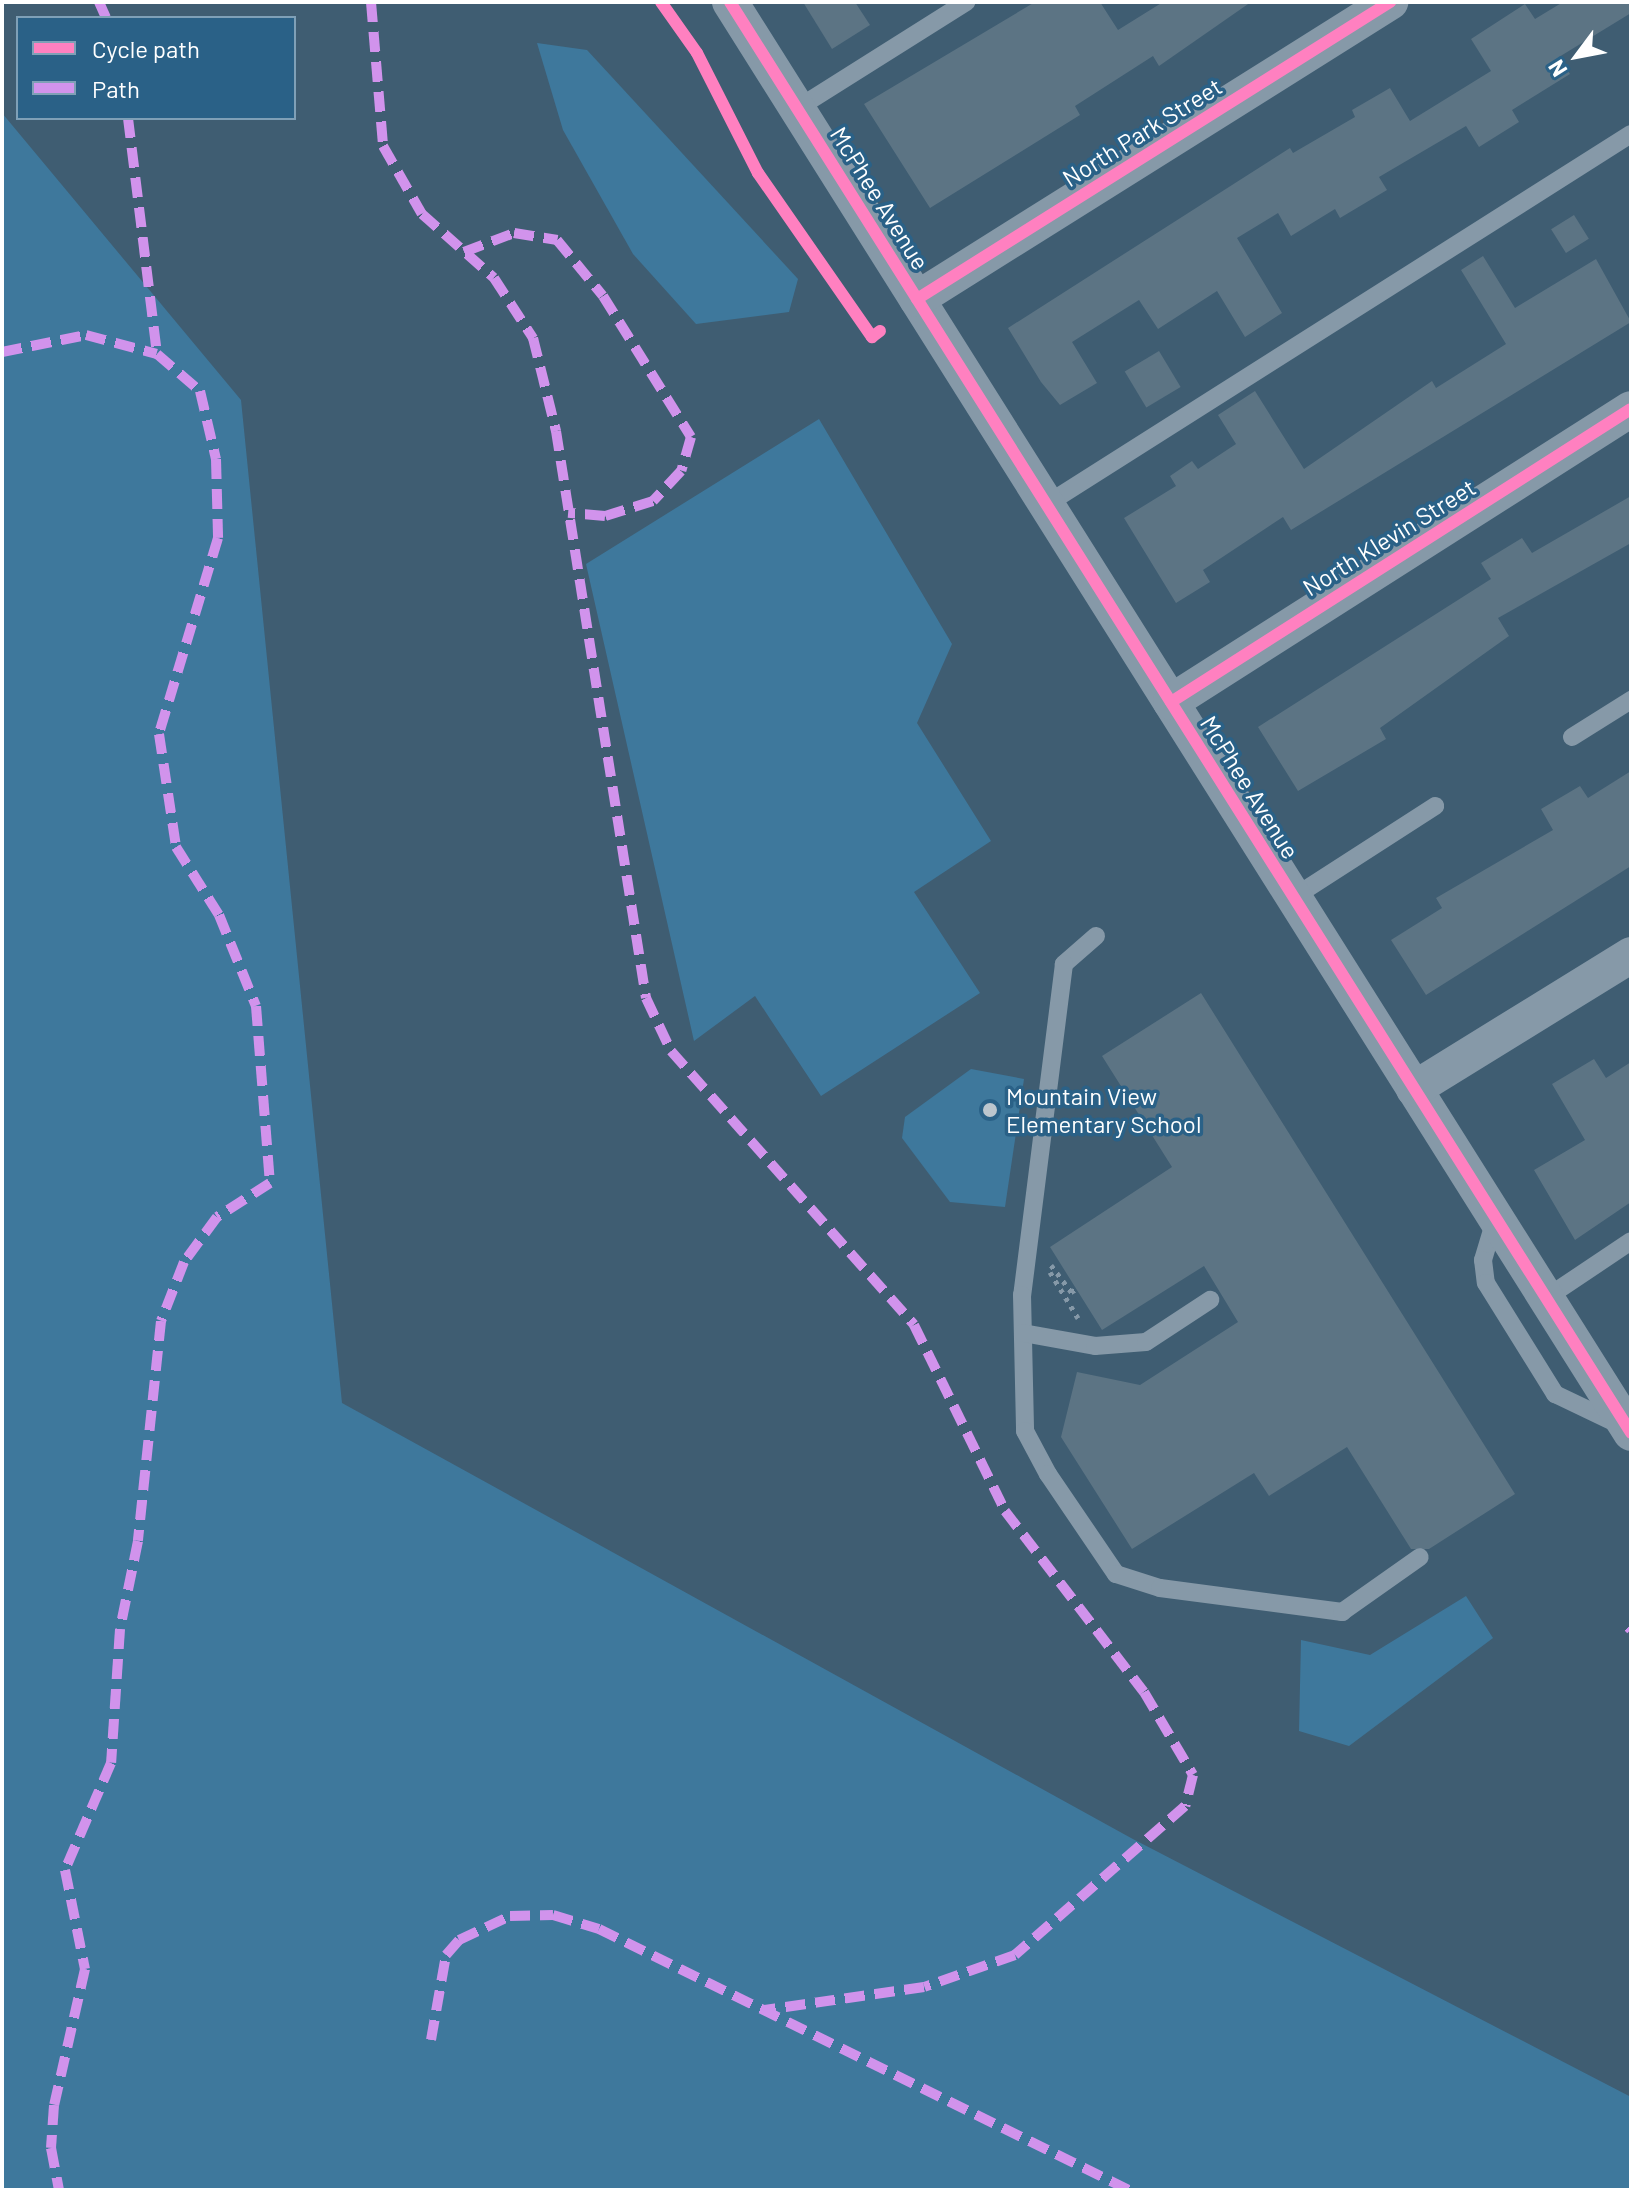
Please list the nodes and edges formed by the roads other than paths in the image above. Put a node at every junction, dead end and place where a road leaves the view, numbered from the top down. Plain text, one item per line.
1 (730, 2) edge
2 (966, 2) edge
3 (1390, 2) edge
4 (798, 108) junction
5 (1631, 134) edge
6 (917, 299) junction
7 (1631, 409) edge
8 (1047, 504) junction
9 (1631, 700) edge
10 (1171, 702) junction
11 (1572, 737) dead end
12 (1435, 806) dead end
13 (1294, 897) junction
14 (1096, 936) dead end
15 (1631, 955) edge
16 (1414, 1089) junction
17 (1496, 1217) junction
18 (1631, 1241) edge
19 (1546, 1298) junction
20 (1210, 1300) dead end
21 (1023, 1333) junction
22 (1629, 1431) edge
23 (1420, 1557) dead end

1 - 4 street, McPhee Avenue
2 - 4 lane
3 - 6 street, North Park Street
4 - 6 street, McPhee Avenue
5 - 8 lane
6 - 8 street, McPhee Avenue
7 - 10 street, North Klevin Street
8 - 10 street, McPhee Avenue
9 - 11 lane
10 - 13 street, McPhee Avenue
12 - 13 lane
13 - 16 street, McPhee Avenue
14 - 21 lane
15 - 16 street
16 - 17 street, McPhee Avenue
17 - 19 street, McPhee Avenue
17 - 22 lane
18 - 19 lane
19 - 22 street, McPhee Avenue
20 - 21 lane
21 - 23 lane

